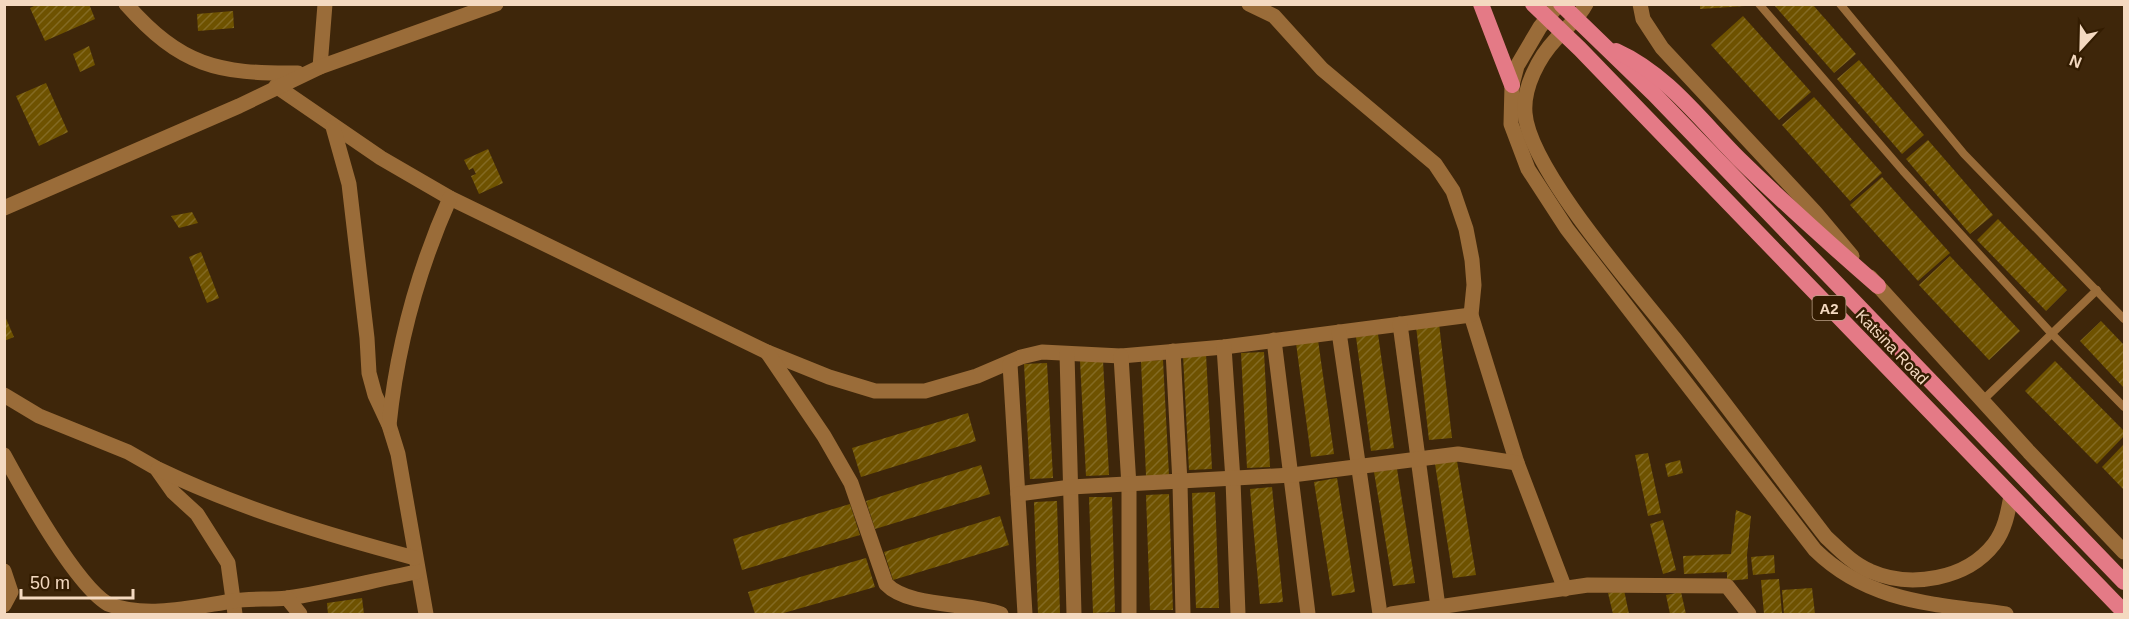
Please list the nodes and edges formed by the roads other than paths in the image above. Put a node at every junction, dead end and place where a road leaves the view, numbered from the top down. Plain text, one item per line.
1 (126, 4) edge
2 (325, 4) edge
3 (496, 4) edge
4 (1249, 4) edge
5 (1481, 4) edge
6 (1533, 4) edge
7 (1560, 4) edge
8 (1640, 4) edge
9 (1759, 4) edge
10 (1840, 4) edge
11 (1584, 8) edge
12 (1604, 46) junction
13 (314, 70) junction
14 (1512, 85) junction
15 (276, 86) junction
16 (333, 127) junction
17 (450, 198) junction
18 (4, 208) edge
19 (1878, 286) junction
20 (2097, 290) junction
21 (1471, 315) junction
22 (2124, 319) edge
23 (1400, 324) junction
24 (1340, 332) junction
25 (2052, 334) junction
26 (1274, 340) junction
27 (1224, 346) junction
28 (1173, 351) junction
29 (767, 352) junction
30 (1067, 354) junction
31 (1121, 356) junction
32 (1010, 364) junction
33 (4, 395) edge
34 (1982, 401) junction
35 (2124, 407) edge
36 (389, 425) junction
37 (4, 455) edge
38 (1418, 460) junction
39 (1516, 463) junction
40 (156, 468) junction
41 (1359, 468) junction
42 (1292, 475) junction
43 (1233, 480) junction
44 (1180, 483) junction
45 (1130, 486) junction
46 (1071, 487) junction
47 (1018, 494) junction
48 (219, 496) junction
49 (2011, 496) junction
50 (197, 514) junction
51 (2124, 552) edge
52 (416, 565) junction
53 (4, 571) edge
54 (2124, 582) edge
55 (1565, 589) junction
56 (286, 598) junction
57 (4, 605) edge
58 (235, 607) edge
59 (1438, 607) junction
60 (2124, 612) edge
61 (300, 615) edge
62 (426, 615) edge
63 (1001, 615) edge
64 (1025, 615) edge
65 (1074, 615) edge
66 (1129, 615) edge
67 (1183, 615) edge
68 (1238, 615) edge
69 (1308, 615) edge
70 (1380, 615) edge
71 (1391, 615) edge
72 (1749, 615) edge
73 (2006, 615) edge

1 - 13 street
2 - 13 street
3 - 13 street
4 - 21 street
5 - 14 highway
6 - 49 highway, Katsina Road / A2
7 - 12 highway, Katsina Road / A2
7 - 14 street
8 - 19 street
9 - 25 lane
10 - 20 lane
11 - 49 street
12 - 19 highway
12 - 54 highway, Katsina Road / A2
13 - 15 street
14 - 73 street
15 - 16 street
15 - 18 street
16 - 17 street
16 - 36 street
17 - 29 street
17 - 36 street
19 - 34 street
20 - 22 lane
20 - 25 lane
21 - 23 street
21 - 39 street
23 - 24 street
23 - 38 street
24 - 26 street
24 - 41 street
25 - 34 lane
25 - 35 lane
26 - 27 street
26 - 42 street
27 - 28 street
27 - 43 street
28 - 31 street
28 - 44 street
29 - 32 street
29 - 63 street
30 - 31 street
30 - 32 street
30 - 46 street
31 - 45 street
32 - 47 street
33 - 40 street
34 - 51 street
36 - 52 street
37 - 58 street
38 - 39 street
38 - 41 street
38 - 59 street
39 - 55 street
40 - 48 street
40 - 50 street
41 - 42 street
41 - 70 street
42 - 43 street
42 - 69 street
43 - 44 street
43 - 68 street
44 - 45 street
44 - 67 street
45 - 46 street
45 - 66 street
46 - 47 street
46 - 65 street
47 - 64 street
48 - 50 street
48 - 52 street
49 - 60 highway, Katsina Road / A2
50 - 58 street
52 - 56 street
52 - 62 street
53 - 57 street
55 - 59 street
55 - 72 street
56 - 58 street
56 - 61 street
59 - 71 street

